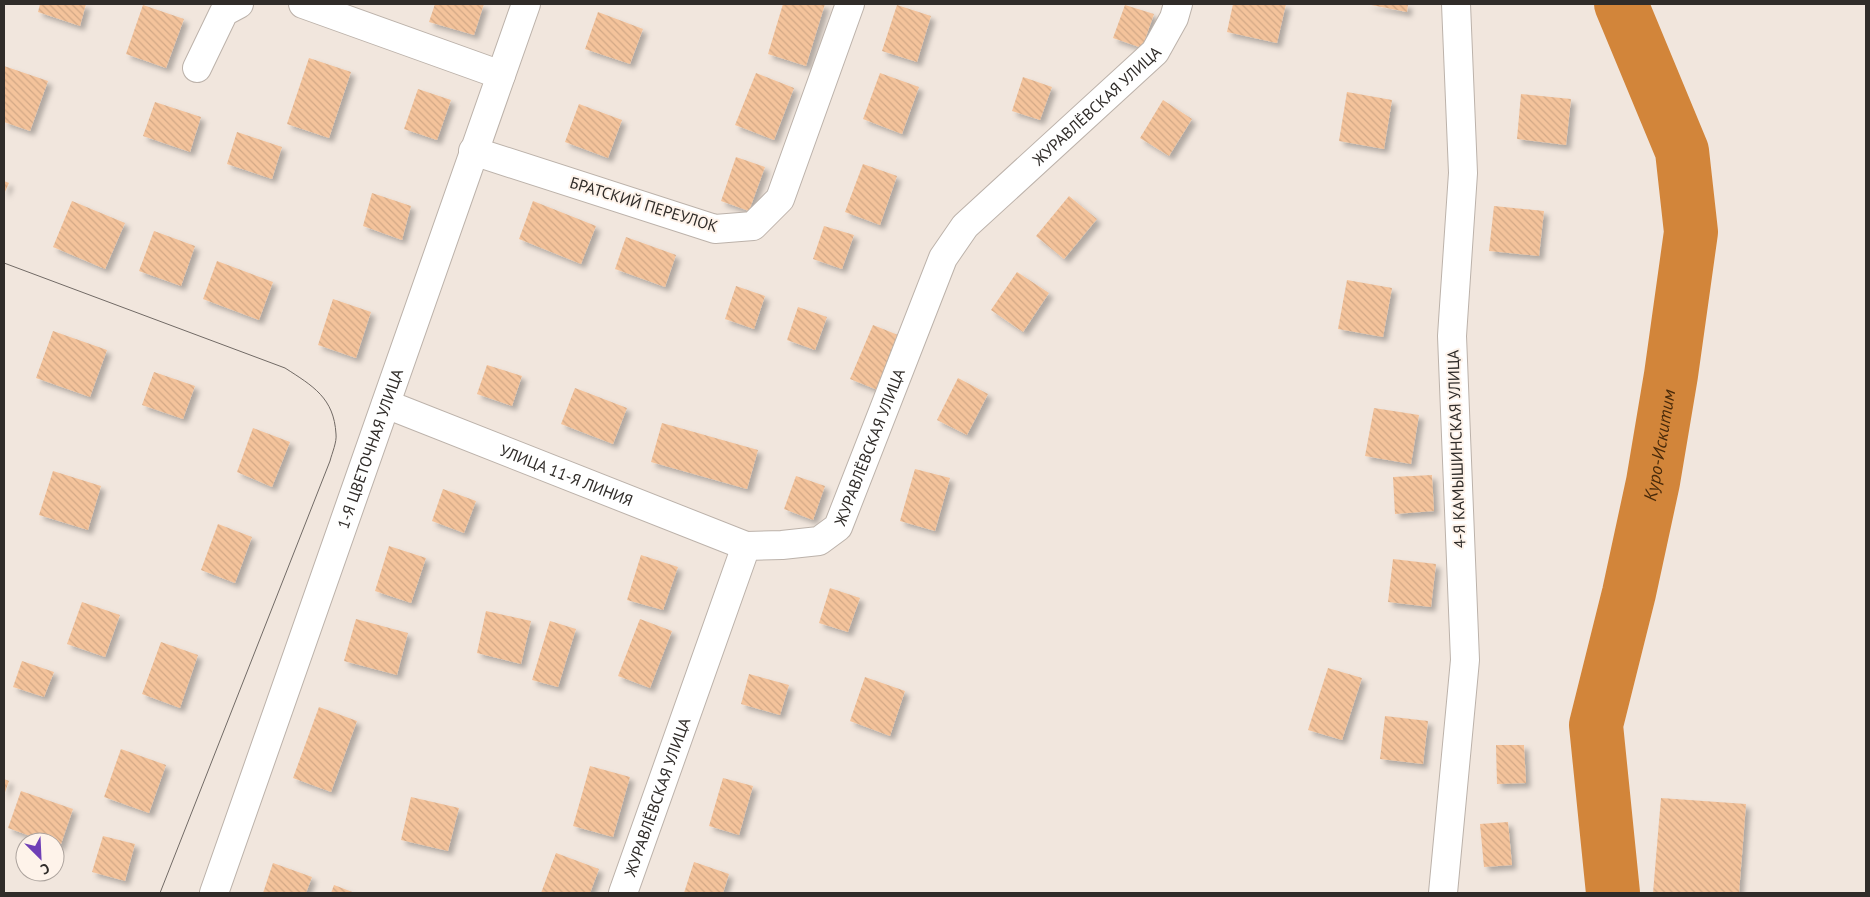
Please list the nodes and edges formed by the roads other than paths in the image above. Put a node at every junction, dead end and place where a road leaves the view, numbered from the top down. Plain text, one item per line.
1 (239, 4) edge
2 (303, 4) edge
3 (526, 4) edge
4 (850, 4) edge
5 (1178, 4) edge
6 (1456, 4) edge
7 (197, 68) dead end
8 (501, 75) junction
9 (473, 151) junction
10 (386, 404) junction
11 (746, 546) junction
12 (214, 893) edge
13 (623, 893) edge
14 (1443, 893) edge

1 - 7 lane
2 - 8 lane
3 - 8 lane, 1-Я ЦВЕТОЧНАЯ УЛИЦА
4 - 9 lane, БРАТСКИЙ ПЕРЕУЛОК
5 - 11 lane, ЖУРАВЛЁВСКАЯ УЛИЦА
6 - 14 lane, 4-Я КАМЫШИНСКАЯ УЛИЦА
8 - 9 lane, 1-Я ЦВЕТОЧНАЯ УЛИЦА
9 - 10 lane, 1-Я ЦВЕТОЧНАЯ УЛИЦА
10 - 11 lane, УЛИЦА 11-Я ЛИНИЯ
10 - 12 lane, 1-Я ЦВЕТОЧНАЯ УЛИЦА
11 - 13 lane, ЖУРАВЛЁВСКАЯ УЛИЦА

